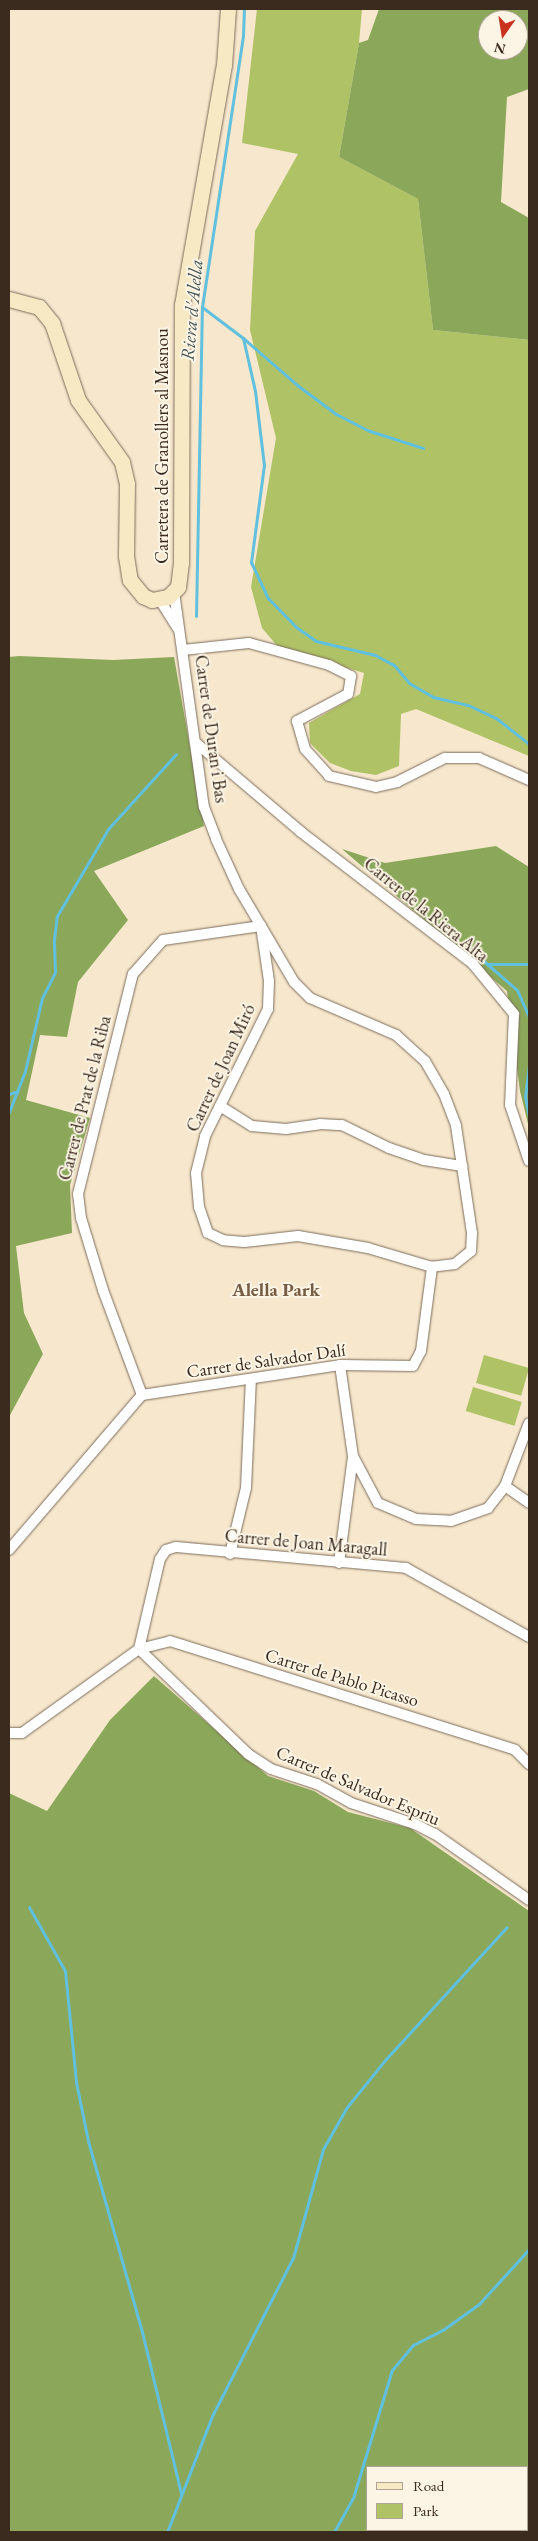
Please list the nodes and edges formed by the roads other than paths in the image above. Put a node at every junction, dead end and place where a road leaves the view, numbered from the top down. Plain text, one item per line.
1 (228, 9) edge
2 (9, 299) edge
3 (174, 592) junction
4 (160, 600) junction
5 (180, 632) junction
6 (182, 650) junction
7 (195, 742) junction
8 (529, 780) edge
9 (261, 926) junction
10 (220, 1106) junction
11 (529, 1161) edge
12 (463, 1166) junction
13 (432, 1267) junction
14 (340, 1364) junction
15 (251, 1379) junction
16 (142, 1396) junction
17 (529, 1423) edge
18 (353, 1456) junction
19 (505, 1486) junction
20 (529, 1503) edge
21 (9, 1550) edge
22 (230, 1554) junction
23 (339, 1563) junction
24 (529, 1637) edge
25 (140, 1649) junction
26 (9, 1733) edge
27 (529, 1764) edge
28 (529, 1900) edge

1 - 3 main road, Carretera de Granollers al Masnou
2 - 4 main road, Carretera de Granollers al Masnou
3 - 4 main road
3 - 5 street, Carrer de Duran i Bas
4 - 5 street, Carrer de Duran i Bas
5 - 6 street, Carrer de Duran i Bas
6 - 7 street, Carrer de Duran i Bas
6 - 8 street
7 - 9 street, Carrer de Duran i Bas
7 - 11 street, Carrer de la Riera Alta
9 - 10 street, Carrer de Joan Miró
9 - 12 street, Carrer de Duran i Bas
9 - 16 street, Carrer de Prat de la Riba
10 - 12 street
10 - 13 street, Carrer de Joan Miró
12 - 13 street, Carrer de Duran i Bas
13 - 14 street, Carrer de Salvador Dalí
14 - 15 street, Carrer de Salvador Dalí
14 - 18 street
15 - 16 street, Carrer de Salvador Dalí
15 - 22 street
16 - 21 street
17 - 19 street
18 - 19 street
18 - 23 street
19 - 20 street
22 - 23 street, Carrer de Joan Maragall
22 - 25 street, Carrer de Joan Maragall
23 - 24 street, Carrer de Joan Maragall
25 - 26 street
25 - 27 street, Carrer de Pablo Picasso
25 - 28 street, Carrer de Salvador Espriu

